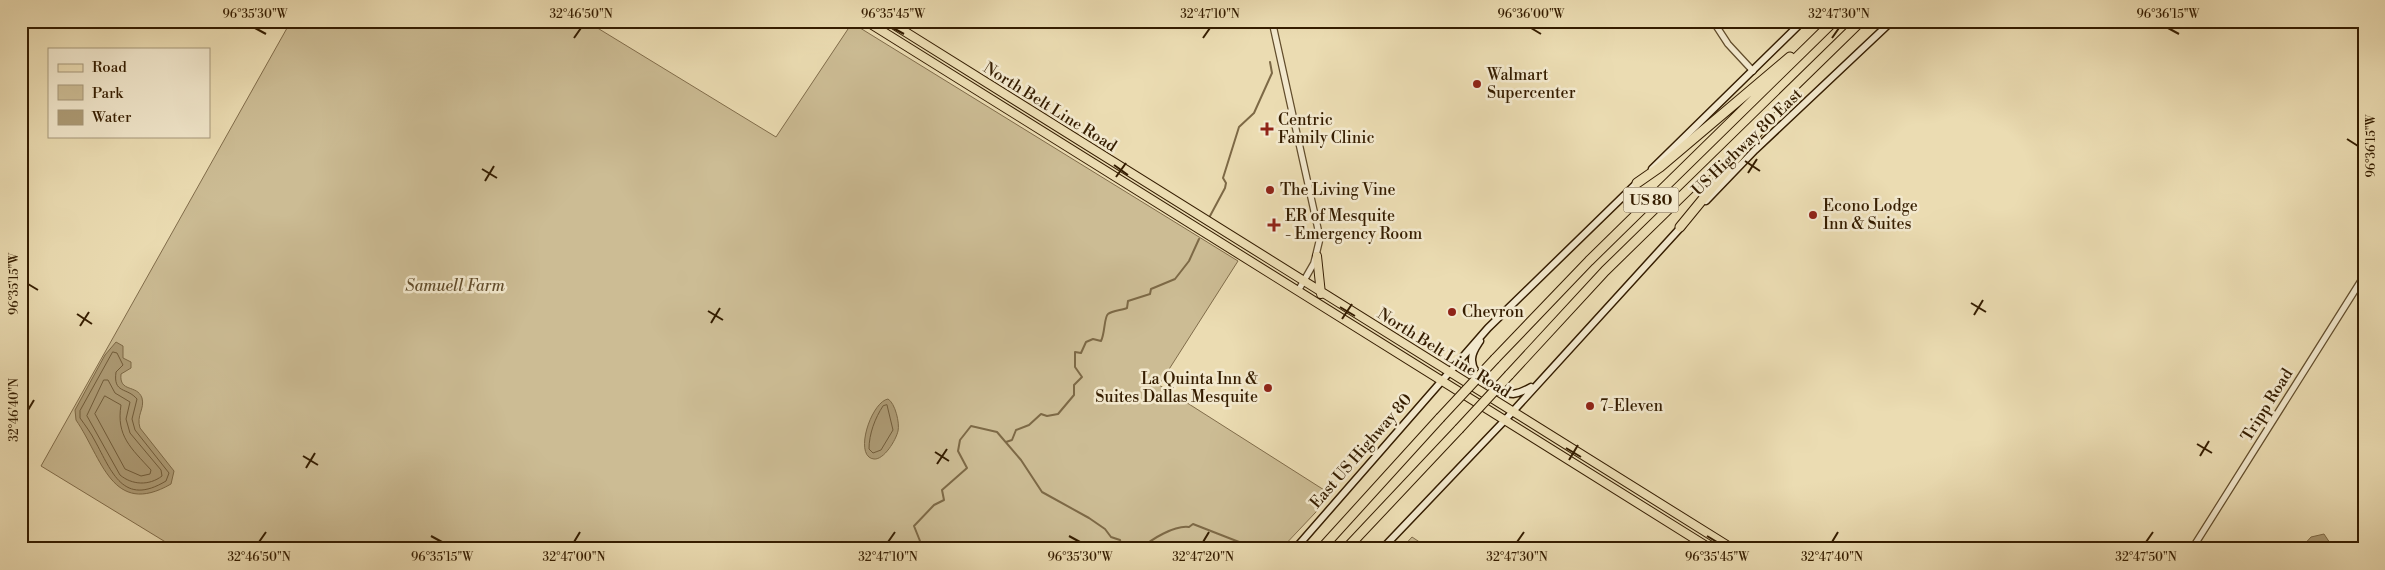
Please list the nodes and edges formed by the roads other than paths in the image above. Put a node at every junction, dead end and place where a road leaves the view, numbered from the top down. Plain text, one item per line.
1 (866, 21) edge
2 (888, 21) edge
3 (1272, 21) edge
4 (1713, 21) edge
5 (1803, 21) edge
6 (1834, 21) edge
7 (1861, 21) edge
8 (1892, 21) edge
9 (1812, 43) junction
10 (1752, 71) junction
11 (1780, 102) junction
12 (1124, 170) junction
13 (1119, 180) junction
14 (1637, 183) junction
15 (1680, 227) junction
16 (1317, 256) junction
17 (2364, 276) edge
18 (1303, 282) junction
19 (1298, 291) junction
20 (1321, 294) junction
21 (1370, 324) junction
22 (1488, 328) junction
23 (1364, 333) junction
24 (1448, 372) junction
25 (1440, 380) junction
26 (1536, 383) junction
27 (1512, 411) junction
28 (1504, 420) junction
29 (1684, 518) junction
30 (1692, 522) junction
31 (1678, 528) junction
32 (1685, 533) junction
33 (1321, 548) edge
34 (1295, 549) edge
35 (1346, 549) edge
36 (1382, 549) edge
37 (1710, 549) edge
38 (1733, 549) edge
39 (2192, 549) edge

1 - 13 main road, North Belt Line Road
2 - 12 main road, North Belt Line Road
3 - 16 street
4 - 10 street
5 - 10 main road
6 - 9 highway, US 80
7 - 11 highway, US 80
8 - 15 main road, US Highway 80 East
9 - 14 highway
9 - 33 highway, US 80, bridge
10 - 14 main road
11 - 15 highway
11 - 35 highway, US 80, bridge
12 - 13 main road
12 - 18 main road, North Belt Line Road
13 - 19 main road, North Belt Line Road
14 - 22 main road
15 - 26 main road, US Highway 80 East
16 - 18 street
16 - 20 main road
17 - 39 street, Tripp Road
18 - 19 street
18 - 20 main road, North Belt Line Road
19 - 23 main road, North Belt Line Road
20 - 21 main road, North Belt Line Road
21 - 23 main road
21 - 24 main road, North Belt Line Road
22 - 24 main road
22 - 26 main road
23 - 25 main road, North Belt Line Road
24 - 25 main road, East US Highway 80
24 - 27 main road, North Belt Line Road
25 - 28 main road, North Belt Line Road
25 - 34 main road, East US Highway 80
26 - 27 main road, US Highway 80 East
27 - 28 main road, US Highway 80 East
27 - 29 main road, North Belt Line Road
28 - 31 main road, North Belt Line Road
28 - 36 main road
29 - 30 main road, North Belt Line Road
29 - 31 main road
30 - 32 main road
30 - 38 main road, North Belt Line Road
31 - 32 main road, North Belt Line Road
32 - 37 main road, North Belt Line Road

